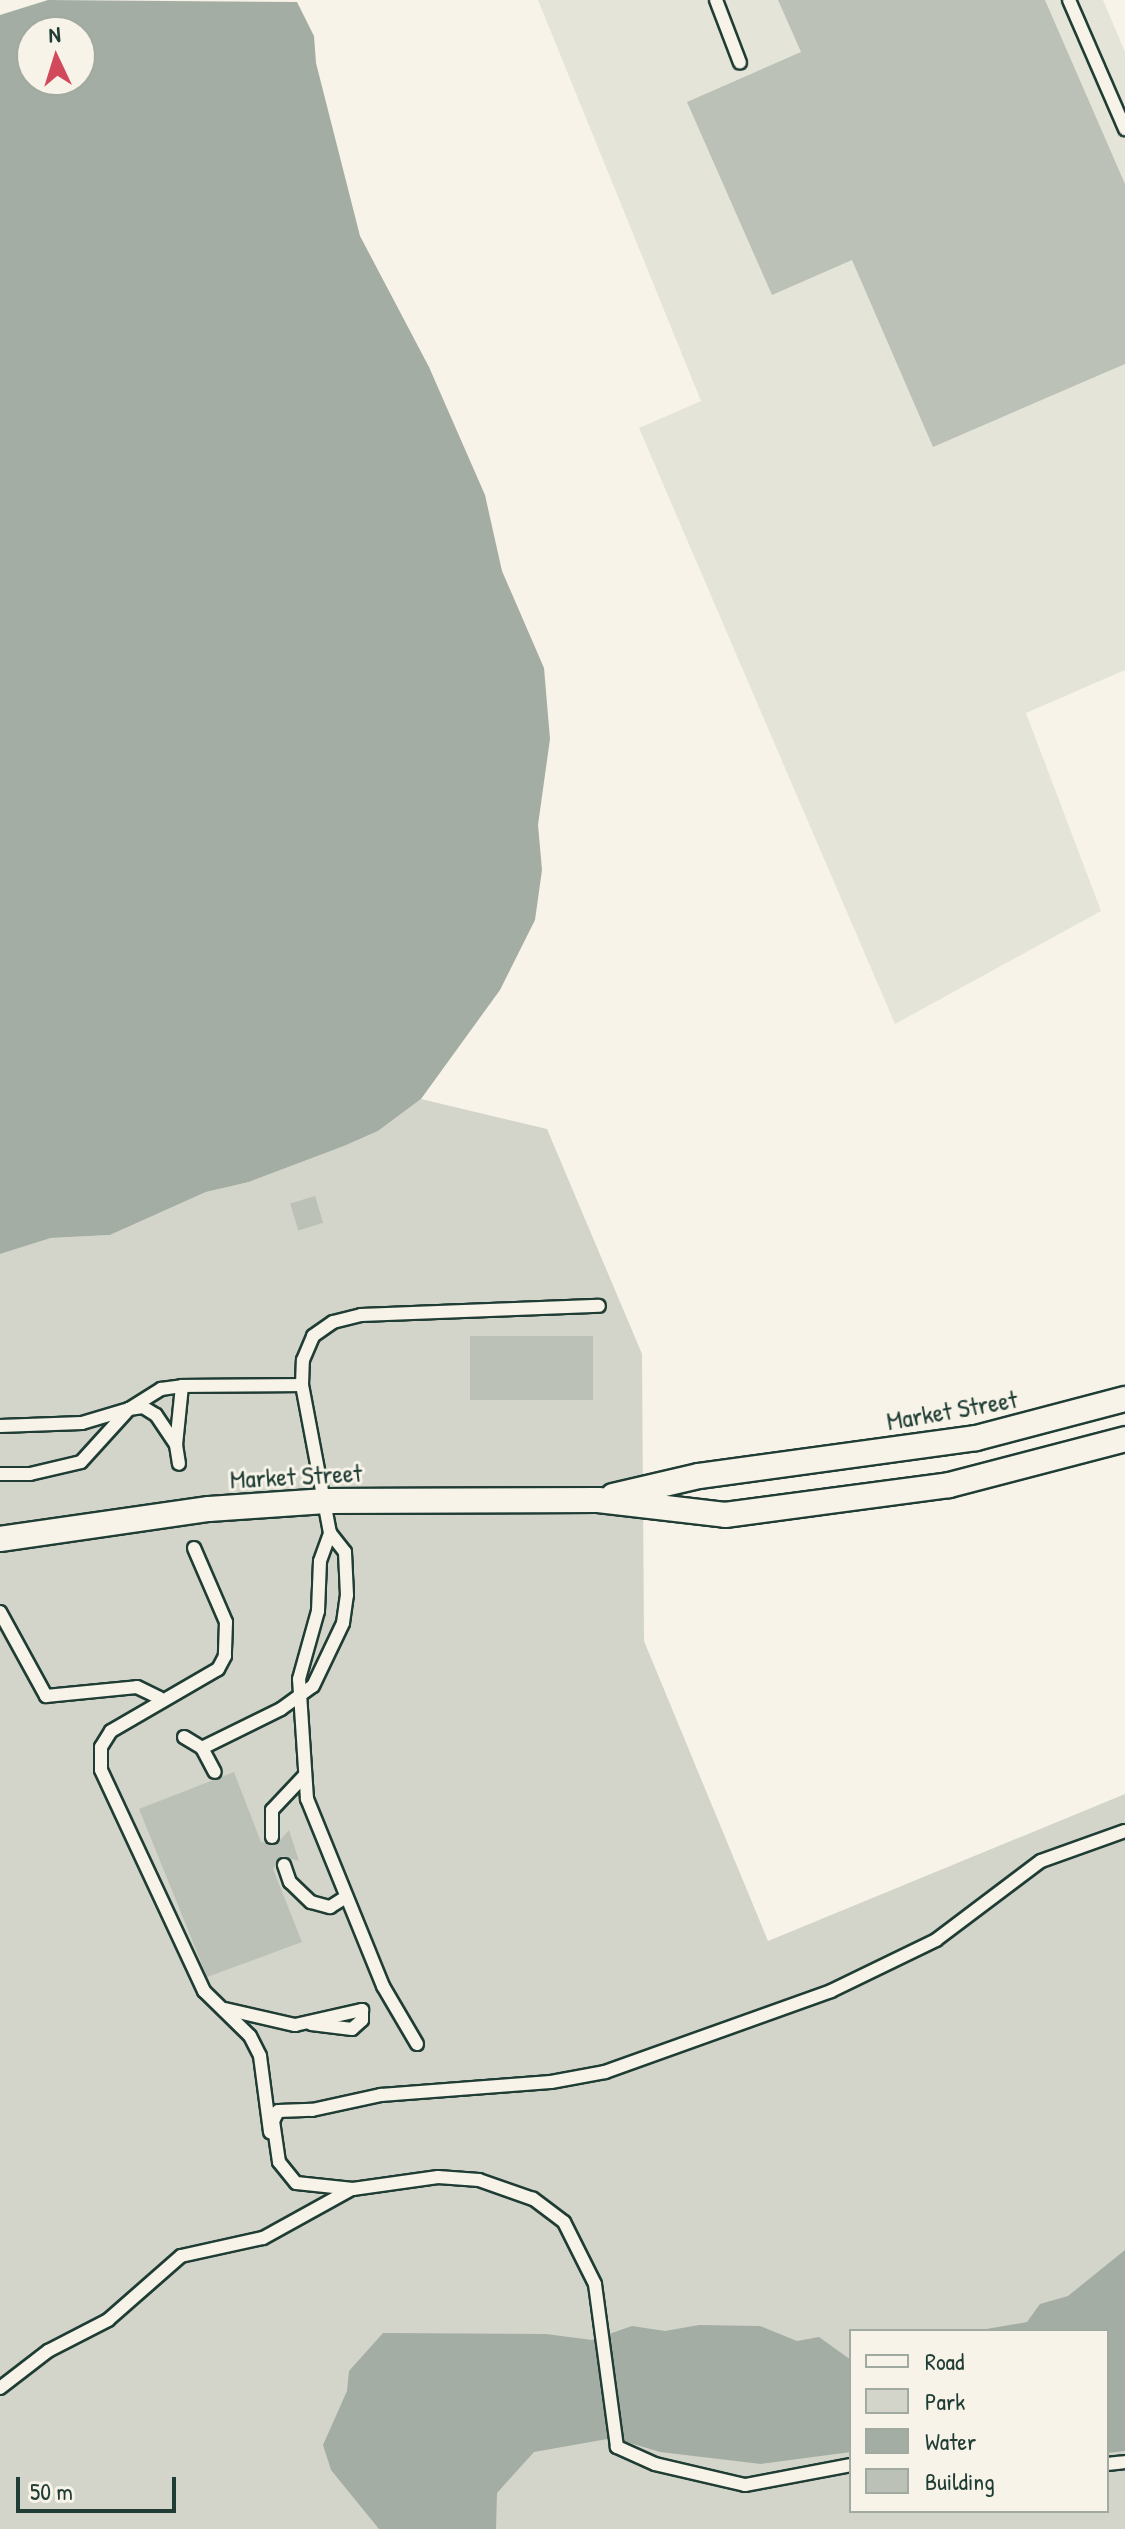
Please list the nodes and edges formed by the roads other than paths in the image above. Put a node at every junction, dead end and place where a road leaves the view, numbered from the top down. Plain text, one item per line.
1 (716, 0) edge
2 (1069, 0) edge
3 (740, 63) dead end
4 (1125, 129) edge
5 (599, 1306) dead end
6 (302, 1385) junction
7 (182, 1386) junction
8 (1125, 1399) edge
9 (129, 1409) junction
10 (0, 1426) edge
11 (1125, 1439) edge
12 (176, 1445) junction
13 (179, 1464) dead end
14 (0, 1474) edge
15 (598, 1500) junction
16 (326, 1501) junction
17 (330, 1533) junction
18 (0, 1539) edge
19 (194, 1548) dead end
20 (0, 1612) edge
21 (302, 1696) junction
22 (160, 1698) junction
23 (184, 1737) dead end
24 (202, 1748) junction
25 (215, 1772) dead end
26 (304, 1776) junction
27 (1125, 1831) edge
28 (272, 1837) dead end
29 (284, 1865) dead end
30 (346, 1897) junction
31 (225, 2009) junction
32 (311, 2024) dead end
33 (417, 2044) dead end
34 (273, 2139) junction
35 (353, 2189) junction
36 (0, 2388) edge
37 (849, 2465) edge

1 - 3 lane
2 - 4 lane
5 - 6 lane
6 - 7 lane
6 - 16 lane
7 - 9 lane
7 - 12 lane
8 - 15 street, Market Street
9 - 10 lane
9 - 12 lane
9 - 14 lane
11 - 15 street, Market Street
12 - 13 lane
15 - 16 street, Market Street
16 - 17 lane
16 - 18 street, Market Street
17 - 21 lane
17 - 21 lane
19 - 22 lane
20 - 22 lane
21 - 24 lane
21 - 26 lane
22 - 31 lane
23 - 24 lane
24 - 25 lane
26 - 28 lane
26 - 30 lane
27 - 34 lane
29 - 30 lane
30 - 33 lane
31 - 32 lane
31 - 34 lane
34 - 35 lane
35 - 36 lane
35 - 37 lane

